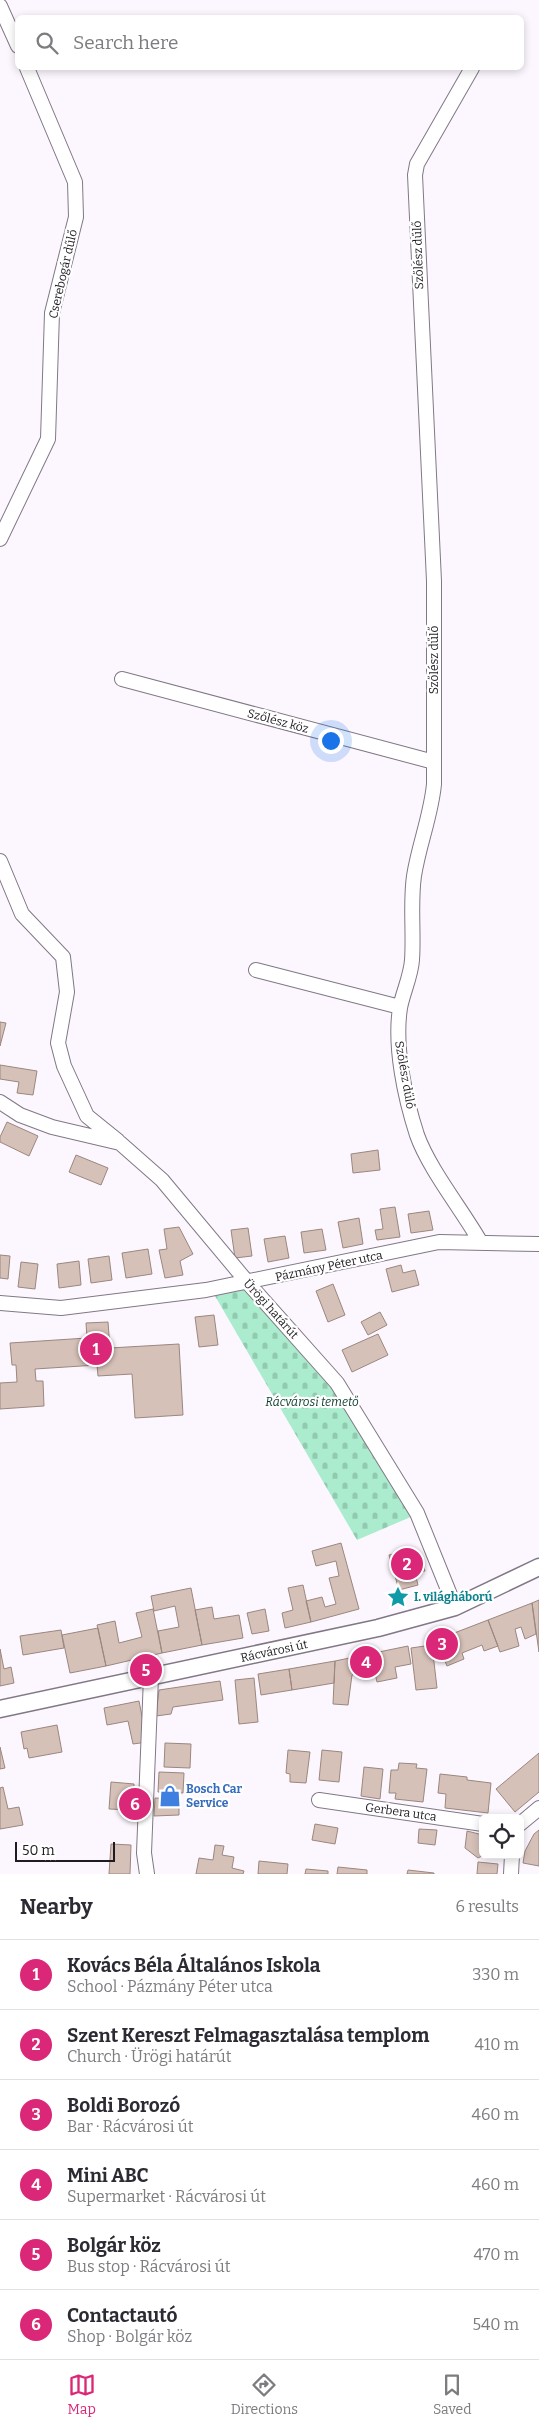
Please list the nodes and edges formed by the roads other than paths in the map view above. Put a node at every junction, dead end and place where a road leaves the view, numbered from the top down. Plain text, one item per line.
1 (0, 6) edge
2 (15, 39) edge
3 (28, 70) edge
4 (471, 70) edge
5 (0, 539) edge
6 (122, 679) dead end
7 (434, 762) junction
8 (0, 861) edge
9 (256, 970) dead end
10 (400, 1007) junction
11 (0, 1102) edge
12 (120, 1143) junction
13 (481, 1243) junction
14 (539, 1244) edge
15 (248, 1283) junction
16 (0, 1303) edge
17 (539, 1567) edge
18 (455, 1607) junction
19 (151, 1677) junction
20 (0, 1708) edge
21 (319, 1800) dead end
22 (539, 1808) edge
23 (524, 1821) edge
24 (479, 1823) edge
25 (512, 1859) edge
26 (146, 1874) edge
27 (511, 1874) edge

1 - 2 street
3 - 5 street, Cserebogár dűlő
4 - 7 street, Szőlész dűlő
6 - 7 street, Szőlész köz
7 - 10 street, Szőlész dűlő
8 - 12 street
9 - 10 street
10 - 13 street, Szőlész dűlő
11 - 12 street, Ürögi határút
12 - 15 street, Ürögi határút
13 - 14 street, Pázmány Péter utca
13 - 15 street, Pázmány Péter utca
15 - 16 street, Pázmány Péter utca
15 - 18 street, Ürögi határút
17 - 18 street, Rácvárosi út
18 - 19 street, Rácvárosi út
19 - 20 street, Rácvárosi út
19 - 26 street
21 - 24 street, Gerbera utca
22 - 23 street
25 - 27 street

